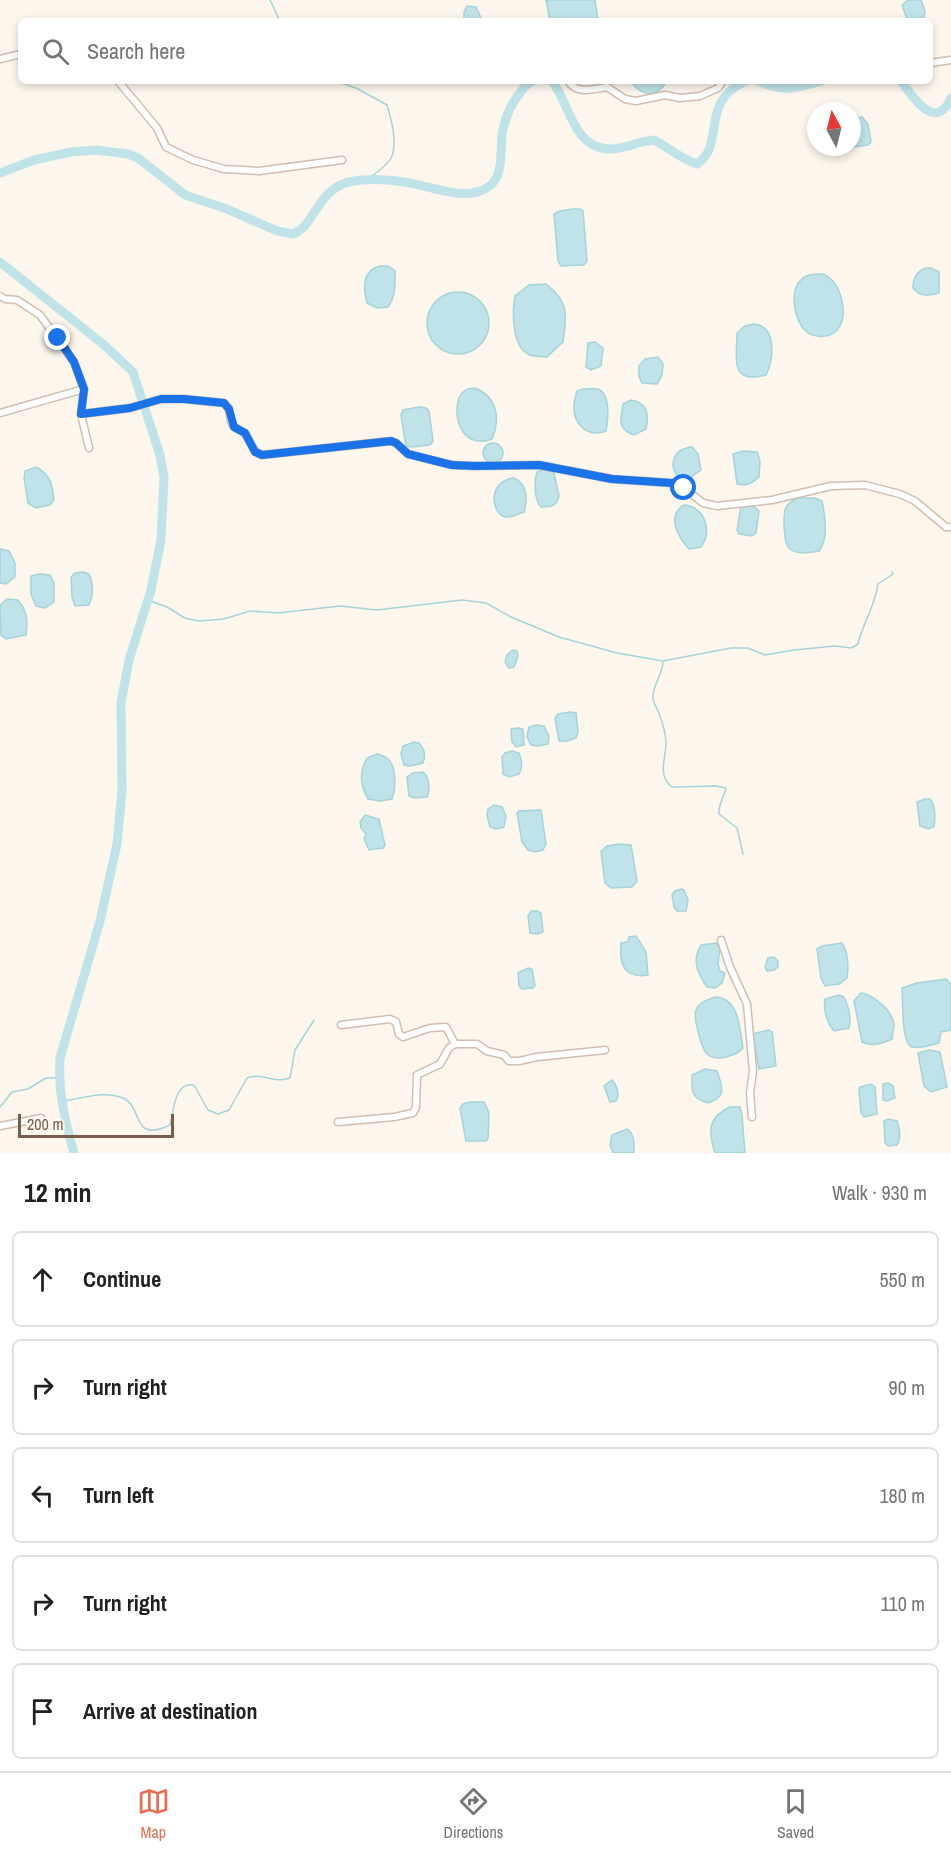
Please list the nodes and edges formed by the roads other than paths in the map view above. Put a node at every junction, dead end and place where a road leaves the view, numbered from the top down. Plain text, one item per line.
1 (18, 55) edge
2 (0, 59) edge
3 (951, 60) edge
4 (933, 63) edge
5 (120, 84) edge
6 (570, 84) edge
7 (721, 84) edge
8 (342, 160) dead end
9 (0, 296) edge
10 (84, 389) junction
11 (0, 413) edge
12 (81, 414) junction
13 (88, 448) dead end
14 (951, 527) edge
15 (721, 940) dead end
16 (341, 1025) dead end
17 (454, 1044) junction
18 (605, 1050) dead end
19 (752, 1117) dead end
20 (41, 1118) dead end
21 (338, 1122) dead end
22 (0, 1126) edge

1 - 2 street
3 - 4 street
5 - 8 street
6 - 7 street
9 - 10 street
10 - 11 street
10 - 12 street
12 - 13 street
12 - 14 street
15 - 19 street
16 - 17 street
17 - 18 street
17 - 21 street
20 - 22 street

